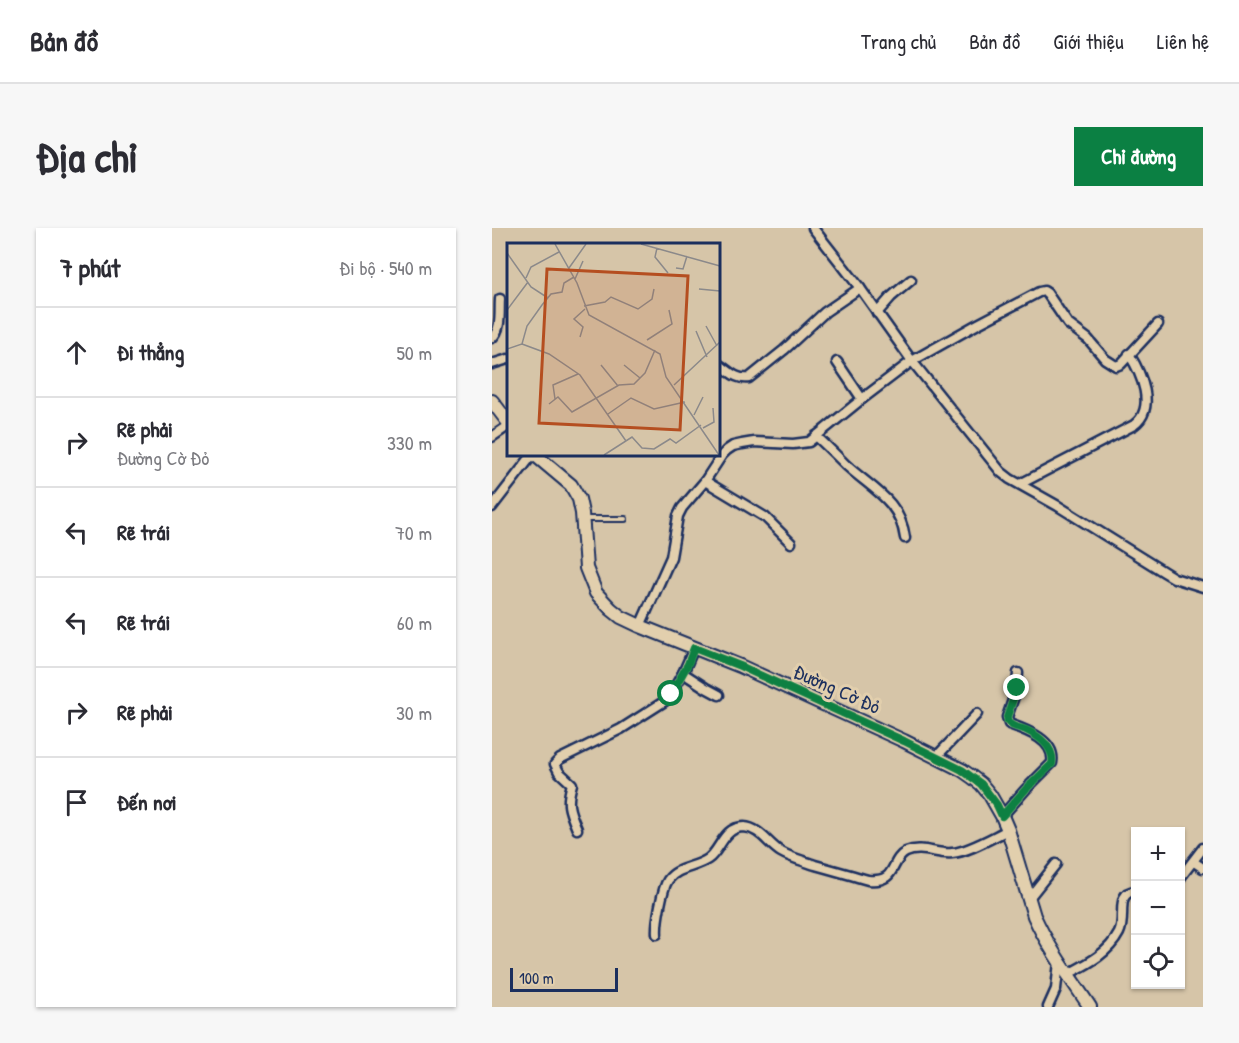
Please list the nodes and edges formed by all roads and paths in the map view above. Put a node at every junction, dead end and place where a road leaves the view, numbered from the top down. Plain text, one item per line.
1 (813, 228) edge
2 (911, 280) dead end
3 (860, 288) junction
4 (500, 299) dead end
5 (878, 313) junction
6 (1158, 324) dead end
7 (492, 338) edge
8 (1129, 354) junction
9 (507, 359) edge
10 (912, 361) junction
11 (837, 362) dead end
12 (492, 364) edge
13 (720, 365) edge
14 (862, 399) junction
15 (492, 401) edge
16 (507, 423) edge
17 (507, 425) edge
18 (816, 436) junction
19 (492, 437) edge
20 (532, 456) edge
21 (536, 456) edge
22 (705, 481) junction
23 (1020, 484) junction
24 (492, 507) edge
25 (583, 519) junction
26 (624, 519) dead end
27 (905, 538) dead end
28 (792, 543) dead end
29 (1203, 587) edge
30 (640, 626) junction
31 (694, 648) junction
32 (683, 673) junction
33 (1018, 673) dead end
34 (719, 695) dead end
35 (977, 714) dead end
36 (936, 757) junction
37 (1002, 816) junction
38 (577, 829) dead end
39 (1008, 830) junction
40 (1203, 848) edge
41 (1194, 862) junction
42 (1056, 864) dead end
43 (1203, 868) edge
44 (1185, 872) edge
45 (1131, 891) edge
46 (1029, 898) junction
47 (657, 934) dead end
48 (1059, 961) junction
49 (1068, 974) junction
50 (1048, 1007) edge
51 (1090, 1007) edge

1 - 3 street
2 - 5 street
3 - 5 street
3 - 13 street
4 - 7 street
5 - 10 street
6 - 8 street
8 - 10 street
8 - 23 street
9 - 12 street
10 - 14 street
10 - 23 street
11 - 14 street
14 - 18 street
15 - 16 main road
17 - 19 street
18 - 22 street
18 - 27 street
20 - 24 street
21 - 25 main road, Đường Cờ Đỏ
22 - 28 street
22 - 30 street
23 - 29 street
25 - 26 lane
25 - 30 main road, Đường Cờ Đỏ
30 - 31 main road, Đường Cờ Đỏ
31 - 32 street
31 - 36 main road, Đường Cờ Đỏ
32 - 34 street
32 - 38 street
33 - 37 street
35 - 36 street
36 - 37 main road, Đường Cờ Đỏ
37 - 39 main road, Đường Cờ Đỏ
39 - 46 main road, Đường Cờ Đỏ
39 - 47 street
40 - 41 street
41 - 43 street
41 - 44 street
42 - 46 street
45 - 49 street
46 - 48 main road, Đường Cờ Đỏ
48 - 49 main road, Đường Cờ Đỏ
48 - 50 street
49 - 51 main road, Đường Cờ Đỏ

